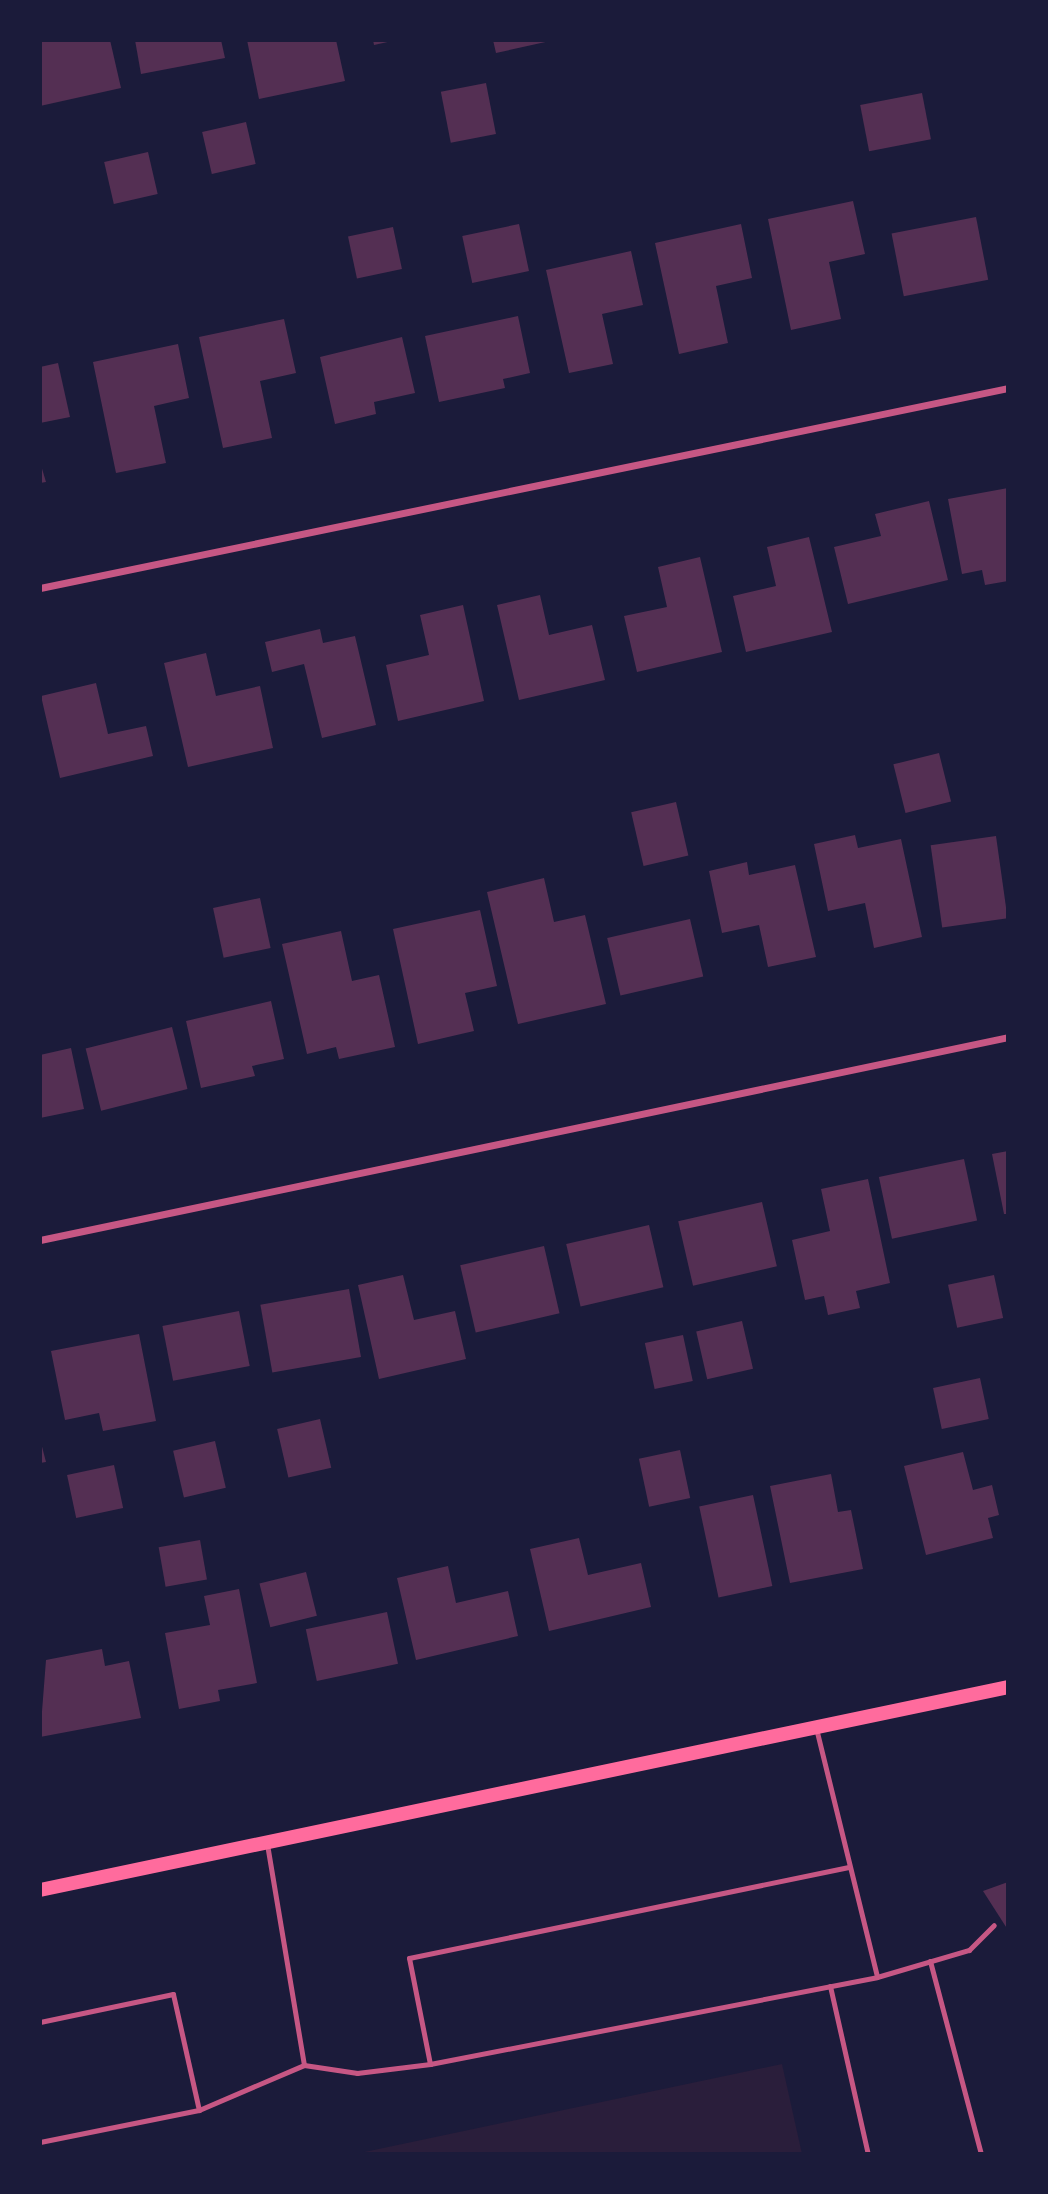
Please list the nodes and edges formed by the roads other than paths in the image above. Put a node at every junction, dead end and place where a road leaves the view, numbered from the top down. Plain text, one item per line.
1 (1008, 388) edge
2 (40, 588) edge
3 (1008, 1037) edge
4 (40, 1240) edge
5 (1008, 1687) edge
6 (816, 1728) junction
7 (267, 1842) junction
8 (849, 1867) junction
9 (40, 1890) edge
10 (994, 1925) dead end
11 (930, 1961) junction
12 (877, 1977) junction
13 (830, 1986) junction
14 (40, 2022) edge
15 (430, 2064) junction
16 (304, 2066) junction
17 (199, 2110) junction
18 (40, 2143) edge
19 (868, 2154) edge
20 (981, 2154) edge

1 - 2 street
3 - 4 street
5 - 6 main road
6 - 7 main road
6 - 8 lane
7 - 9 main road
7 - 16 lane
8 - 12 lane
8 - 15 lane
10 - 11 lane
11 - 12 lane
11 - 20 lane
12 - 13 lane
13 - 15 lane
13 - 19 lane
14 - 17 lane
15 - 16 lane
16 - 17 lane
17 - 18 lane

